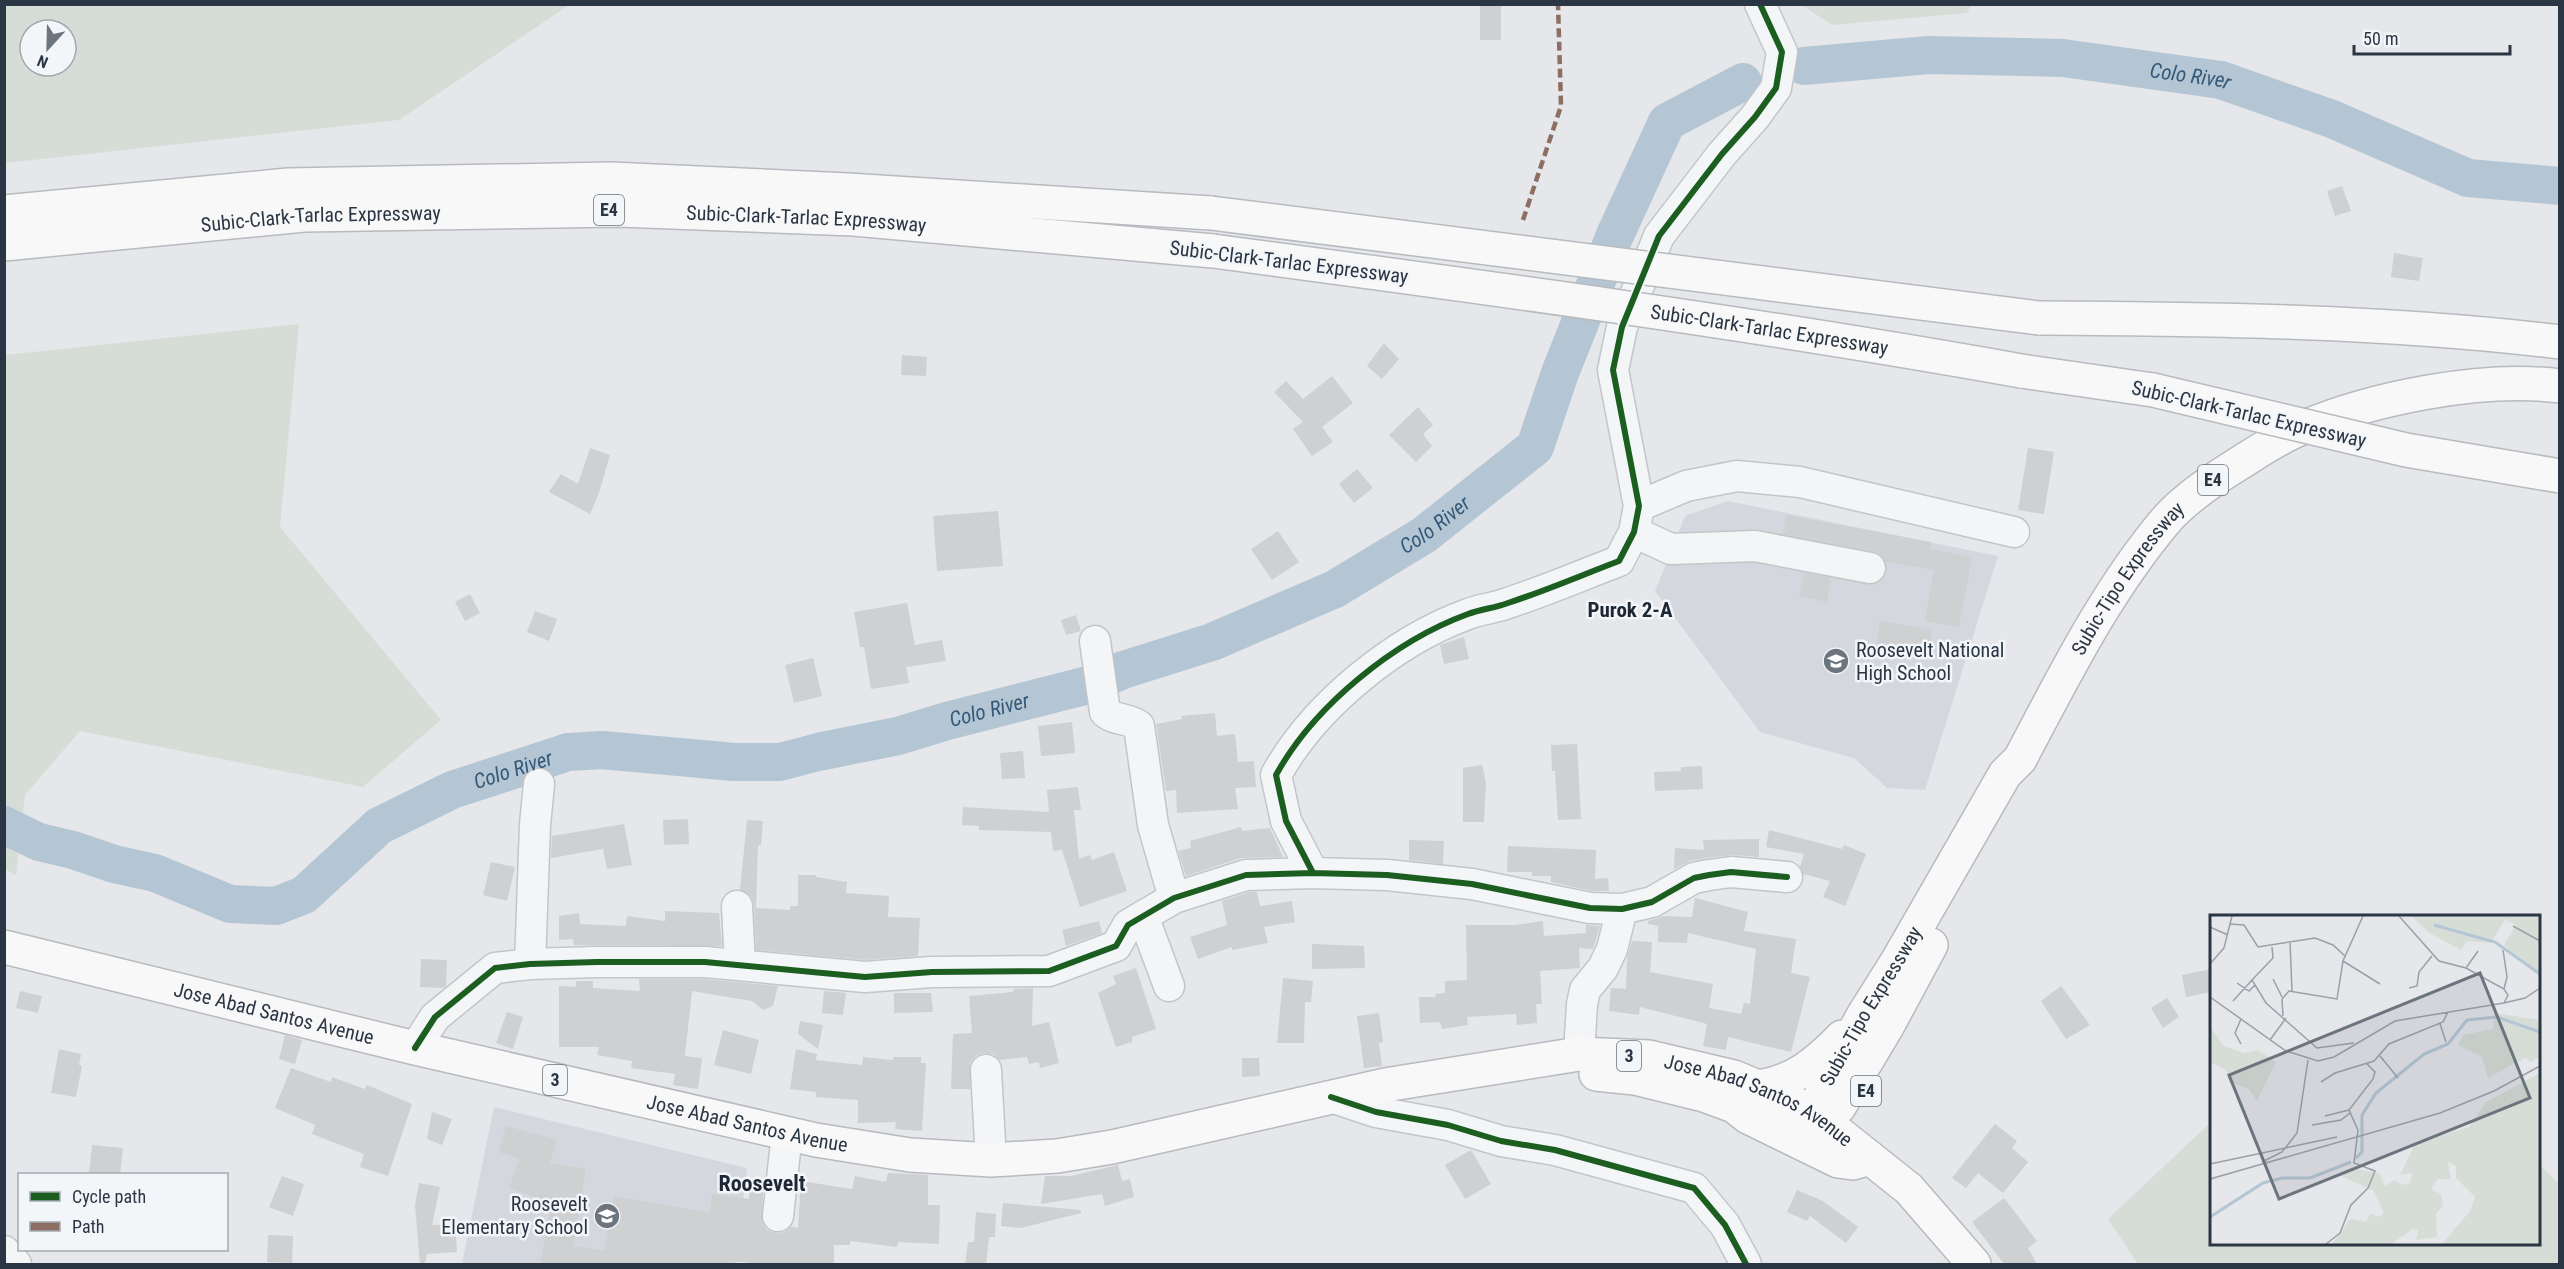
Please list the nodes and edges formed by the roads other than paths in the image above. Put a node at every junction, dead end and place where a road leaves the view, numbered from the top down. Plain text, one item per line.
1 (1760, 4) edge
2 (4, 212) edge
3 (4, 244) edge
4 (2559, 342) edge
5 (2559, 386) edge
6 (2559, 476) edge
7 (1637, 519) junction
8 (2014, 532) dead end
9 (1870, 568) dead end
10 (1096, 646) dead end
11 (539, 784) dead end
12 (1313, 873) junction
13 (1787, 877) dead end
14 (1174, 898) junction
15 (737, 906) dead end
16 (1622, 909) junction
17 (1143, 916) junction
18 (4, 947) edge
19 (530, 964) junction
20 (740, 965) junction
21 (1169, 986) dead end
22 (1876, 1019) junction
23 (415, 1048) junction
24 (1579, 1054) junction
25 (1498, 1068) junction
26 (986, 1070) dead end
27 (1331, 1096) junction
28 (1746, 1096) junction
29 (1821, 1119) junction
30 (787, 1133) junction
31 (1870, 1158) junction
32 (991, 1160) junction
33 (778, 1216) dead end
34 (4, 1251) edge
35 (16, 1264) edge
36 (1746, 1264) edge
37 (1974, 1264) edge

1 - 7 street
2 - 4 highway, Subic-Clark-Tarlac Expressway / E4, bridge
3 - 6 highway, Subic-Clark-Tarlac Expressway / E4, bridge
5 - 22 highway, Subic-Tipo Expressway / E4
7 - 8 street
7 - 9 street
7 - 12 street
10 - 14 street
11 - 19 street
12 - 14 street
12 - 16 street
13 - 16 street
14 - 17 street
15 - 20 street
16 - 24 street
17 - 20 street
17 - 21 street
18 - 23 highway, Jose Abad Santos Avenue / 3
19 - 20 street
19 - 23 street
22 - 28 highway, E4
22 - 29 highway, Subic-Tipo Expressway / E4
22 - 31 highway, E4
23 - 30 highway, Jose Abad Santos Avenue / 3
24 - 25 highway, Jose Abad Santos Avenue / 3
24 - 28 highway, Jose Abad Santos Avenue / 3
25 - 27 highway, Jose Abad Santos Avenue / 3
25 - 28 highway, Jose Abad Santos Avenue / 3
26 - 32 street
27 - 32 highway, Jose Abad Santos Avenue / 3
27 - 36 street
28 - 29 highway
28 - 31 highway, Jose Abad Santos Avenue / 3
29 - 31 highway, Jose Abad Santos Avenue
30 - 32 highway, Jose Abad Santos Avenue / 3
30 - 33 street
31 - 37 highway, Jose Abad Santos Avenue
34 - 35 street

